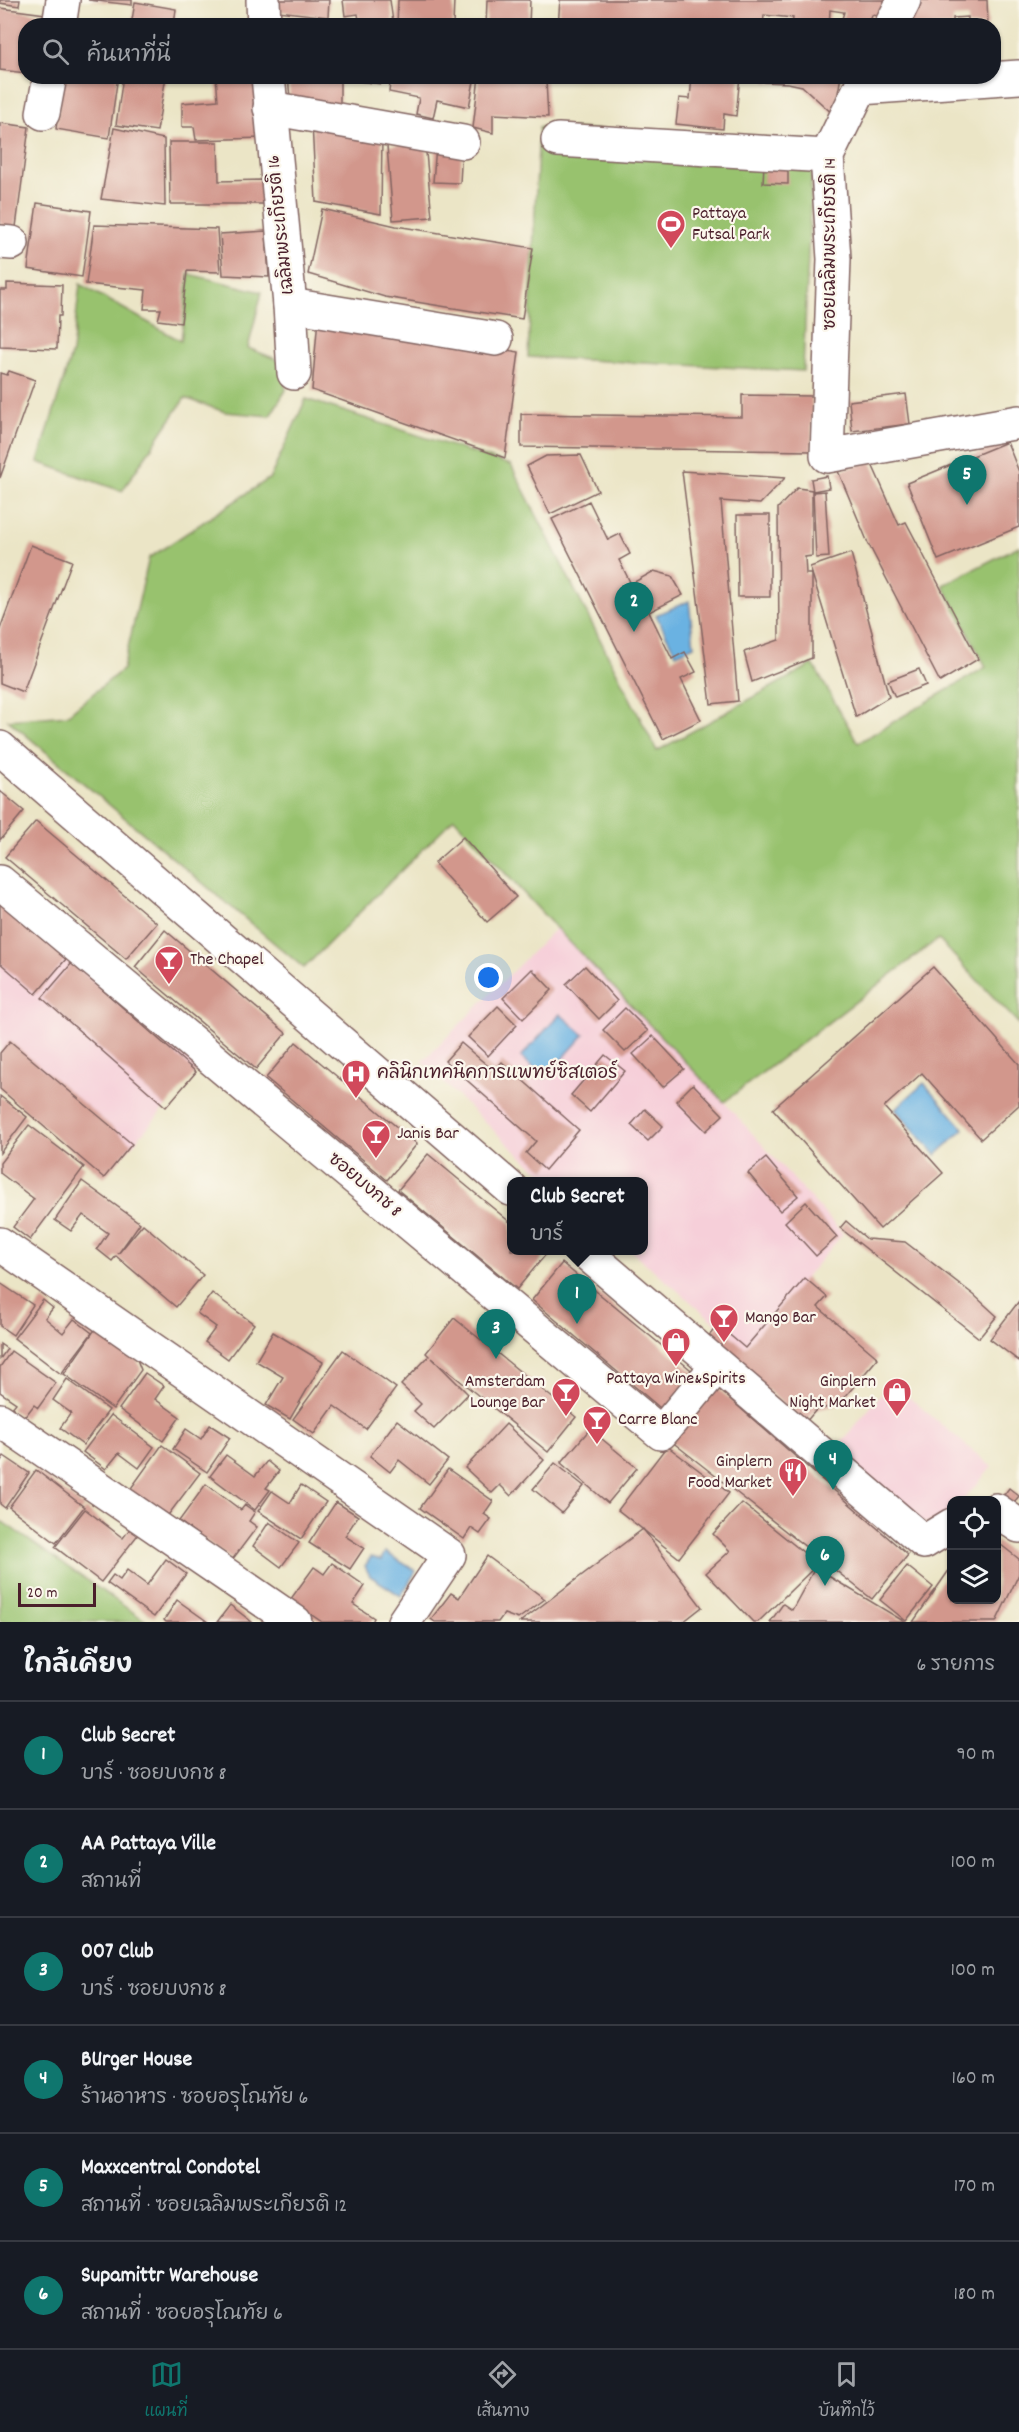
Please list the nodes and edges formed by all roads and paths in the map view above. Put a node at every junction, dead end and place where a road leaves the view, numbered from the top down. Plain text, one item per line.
1 (63, 0) edge
2 (263, 0) edge
3 (904, 0) edge
4 (60, 18) edge
5 (264, 18) edge
6 (895, 18) edge
7 (1019, 77) edge
8 (1001, 78) edge
9 (48, 84) edge
10 (862, 84) edge
11 (269, 92) edge
12 (43, 113) dead end
13 (558, 140) dead end
14 (463, 142) dead end
15 (827, 156) junction
16 (290, 305) junction
17 (496, 339) dead end
18 (294, 373) dead end
19 (1016, 429) edge
20 (0, 748) edge
21 (0, 882) edge
22 (507, 1185) edge
23 (0, 1244) edge
24 (588, 1255) edge
25 (717, 1366) junction
26 (0, 1419) edge
27 (1001, 1513) edge
28 (1019, 1526) edge
29 (947, 1528) edge
30 (295, 1622) edge
31 (404, 1622) edge

1 - 4 street
2 - 5 street
3 - 6 street
7 - 8 street
9 - 12 street
10 - 15 street, ซอยเฉลิมพระเกียรติ 14
11 - 14 street
11 - 16 street, เฉลิมพระเกียรติ 16
13 - 15 street
15 - 19 street, ซอยเฉลิมพระเกียรติ 14
16 - 17 street
16 - 18 street, เฉลิมพระเกียรติ 16
20 - 22 street
21 - 25 street, ซอยบงกช 8
23 - 31 street
24 - 25 street
25 - 29 street
26 - 30 street
27 - 28 street

